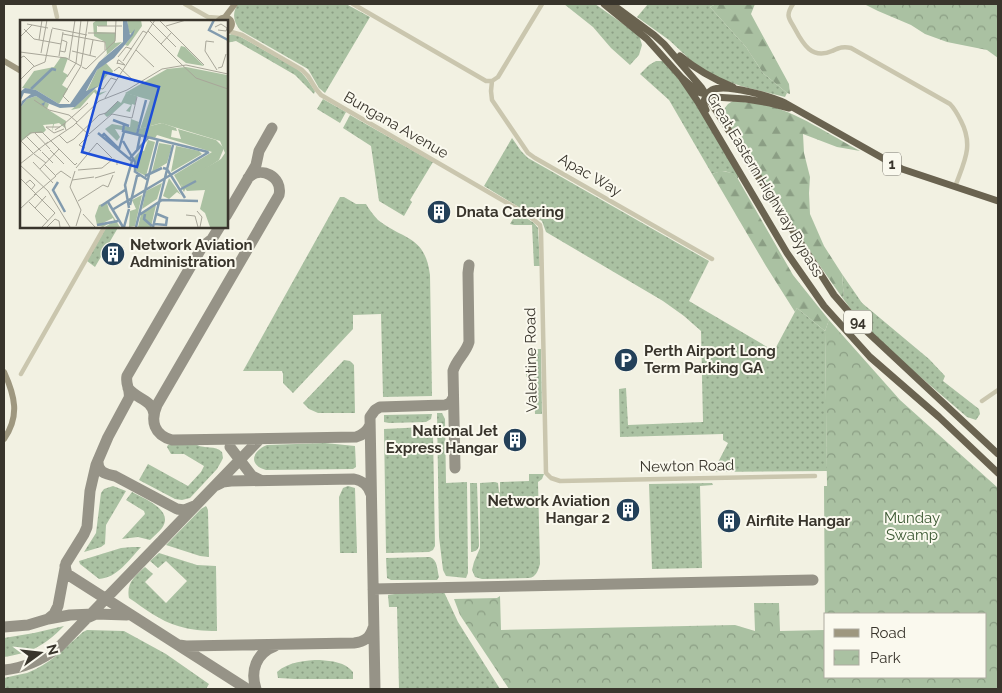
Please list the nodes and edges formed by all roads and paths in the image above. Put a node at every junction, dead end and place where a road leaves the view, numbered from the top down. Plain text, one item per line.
1 (54, 4) edge
2 (185, 4) edge
3 (353, 4) edge
4 (542, 4) edge
5 (604, 4) edge
6 (612, 4) edge
7 (793, 4) edge
8 (234, 6) edge
9 (208, 16) junction
10 (58, 17) dead end
11 (212, 20) edge
12 (225, 20) edge
13 (228, 23) edge
14 (228, 31) edge
15 (242, 35) junction
16 (664, 44) junction
17 (4, 61) edge
18 (20, 70) edge
19 (681, 78) junction
20 (492, 81) junction
21 (743, 91) junction
22 (706, 96) junction
23 (729, 98) junction
24 (794, 109) junction
25 (720, 116) junction
26 (714, 130) junction
27 (955, 187) junction
28 (998, 202) edge
29 (104, 228) edge
30 (541, 231) joint
31 (712, 259) dead end
32 (4, 372) edge
33 (21, 374) dead end
34 (998, 390) edge
35 (982, 401) dead end
36 (4, 439) edge
37 (998, 454) edge
38 (998, 472) edge
39 (816, 476) dead end
40 (560, 481) joint

1 - 10 street
2 - 9 street
3 - 20 street
4 - 20 street
5 - 19 highway, 94
6 - 16 highway, 94
7 - 27 street
8 - 12 main road
9 - 11 street
9 - 12 street
13 - 15 street, Bungana Avenue
14 - 15 street, Bungana Avenue
15 - 30 street, Bungana Avenue
16 - 21 highway, 1
16 - 22 highway, 94
17 - 18 main road
19 - 22 highway, 1
19 - 26 highway, Great Eastern Highway Bypass / 94
20 - 31 street, Apac Way
21 - 22 highway
21 - 24 highway, 1
22 - 23 highway, 1
22 - 25 highway, Great Eastern Highway Bypass / 94
22 - 26 highway
23 - 24 highway, 1
23 - 25 highway
24 - 27 highway, 1
25 - 37 highway, Great Eastern Highway Bypass / 94
26 - 38 highway, Great Eastern Highway Bypass / 94
27 - 28 highway, 1
29 - 33 street
30 - 40 street, Valentine Road
32 - 36 main road
34 - 35 street
39 - 40 street, Newton Road

